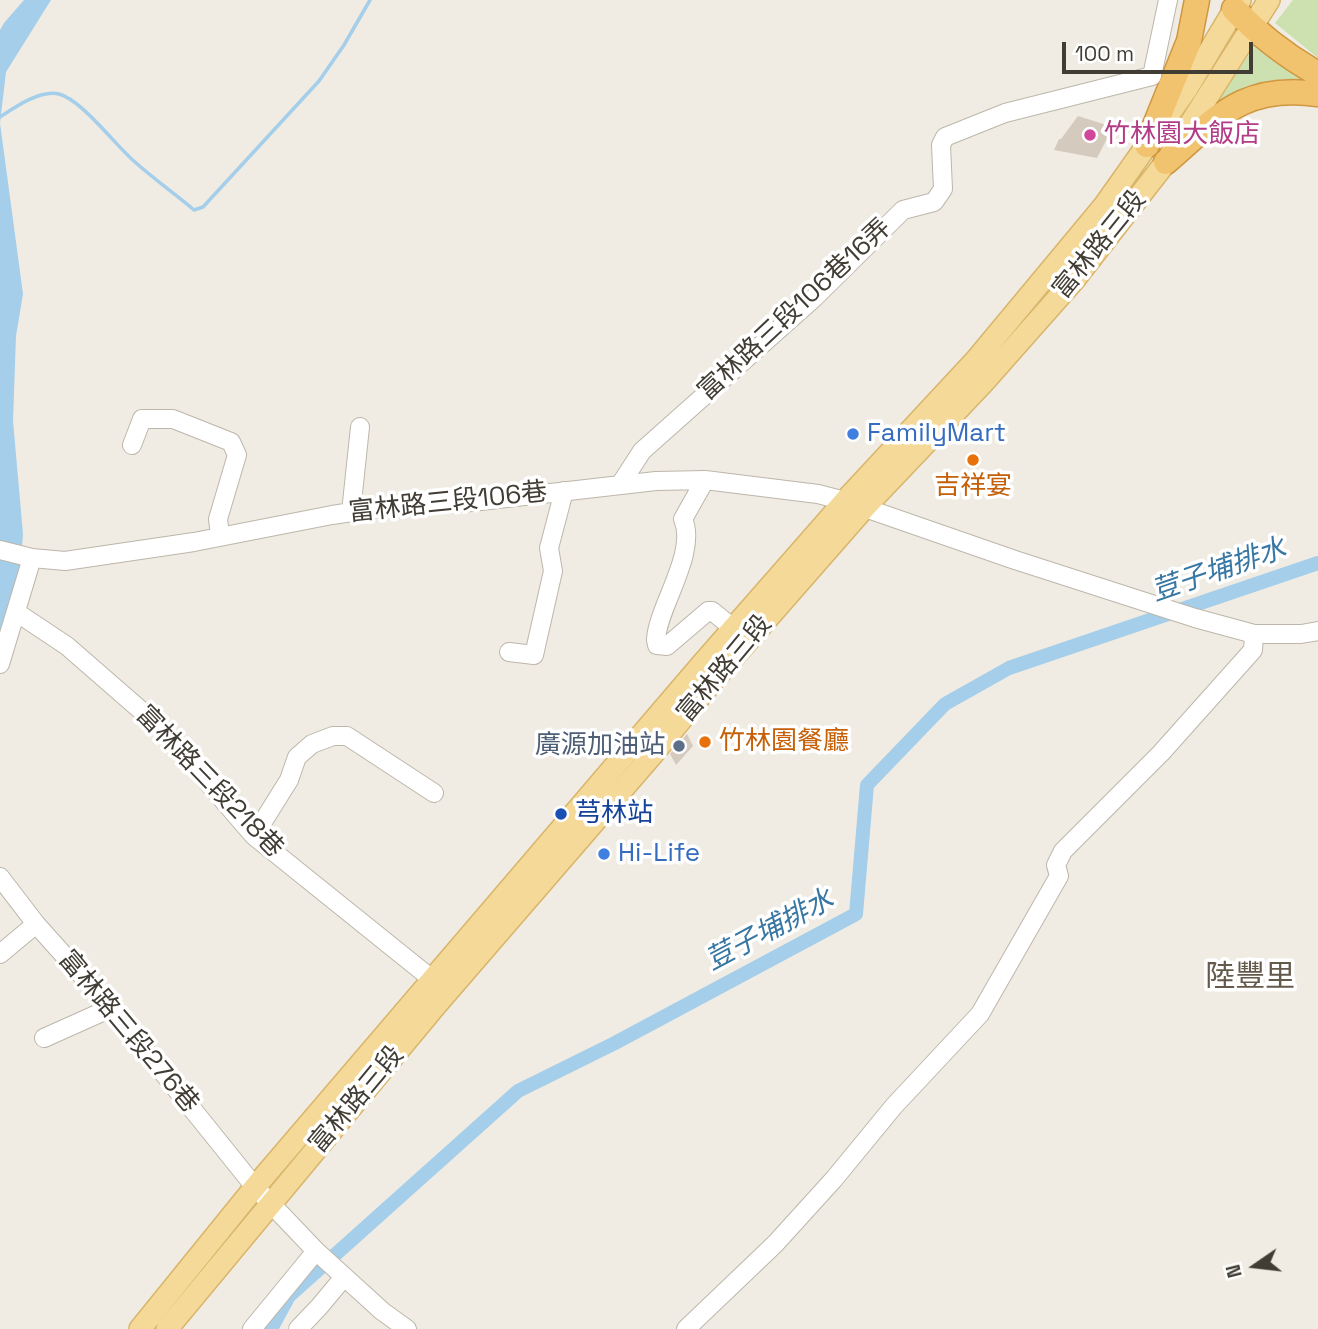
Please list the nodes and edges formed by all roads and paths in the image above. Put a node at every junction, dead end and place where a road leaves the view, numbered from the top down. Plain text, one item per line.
1 (1168, 0) edge
2 (1197, 0) edge
3 (1269, 0) edge
4 (1237, 5) edge
5 (1252, 28) junction
6 (1318, 74) edge
7 (1318, 94) edge
8 (1147, 145) junction
9 (1166, 162) junction
10 (360, 427) dead end
11 (132, 445) dead end
12 (705, 480) junction
13 (620, 485) junction
14 (564, 491) junction
15 (855, 504) junction
16 (351, 512) junction
17 (220, 535) junction
18 (0, 550) edge
19 (32, 558) junction
20 (16, 612) junction
21 (733, 628) junction
22 (1318, 631) edge
23 (1254, 634) junction
24 (509, 652) dead end
25 (0, 664) edge
26 (709, 670) junction
27 (433, 793) dead end
28 (254, 836) junction
29 (0, 877) edge
30 (36, 923) junction
31 (0, 954) edge
32 (440, 985) junction
33 (111, 1008) junction
34 (44, 1038) dead end
35 (255, 1187) junction
36 (271, 1203) junction
37 (316, 1251) junction
38 (340, 1273) junction
39 (140, 1329) edge
40 (167, 1329) edge
41 (252, 1329) edge
42 (298, 1329) edge
43 (407, 1329) edge
44 (686, 1329) edge

1 - 13 street, 富林路三段106巷16弄
2 - 8 highway
3 - 5 main road, 富林路三段
4 - 5 highway
4 - 8 main road, 富林路三段
5 - 6 highway
5 - 9 main road, 富林路三段
7 - 9 highway
8 - 15 main road, 富林路三段
9 - 15 main road, 富林路三段
10 - 16 street
11 - 17 street
12 - 13 street, 富林路三段106巷
12 - 15 street, 富林路三段106巷
12 - 21 street
13 - 14 street, 富林路三段106巷
14 - 16 street, 富林路三段106巷
14 - 24 street
15 - 21 main road, 富林路三段
15 - 23 street, 富林路三段106巷
15 - 26 main road, 富林路三段
16 - 17 street, 富林路三段106巷
17 - 19 street, 富林路三段106巷
18 - 19 street, 富林路三段106巷
19 - 20 street
20 - 25 street
20 - 28 street, 富林路三段218巷
21 - 26 main road, 富林路三段
22 - 23 street, 富林路三段106巷
23 - 44 street
26 - 32 main road, 富林路三段
27 - 28 street
28 - 32 street, 富林路三段218巷
29 - 30 street, 富林路三段276巷
30 - 31 street
30 - 33 street, 富林路三段276巷
32 - 35 main road, 富林路三段
32 - 36 main road, 富林路三段
33 - 34 street
33 - 35 street, 富林路三段276巷
35 - 36 street, 富林路三段276巷
35 - 39 main road, 富林路三段
36 - 37 street, 富林路三段276巷
36 - 40 main road, 富林路三段
37 - 38 street, 富林路三段276巷
37 - 41 street
38 - 42 street
38 - 43 street, 富林路三段276巷

